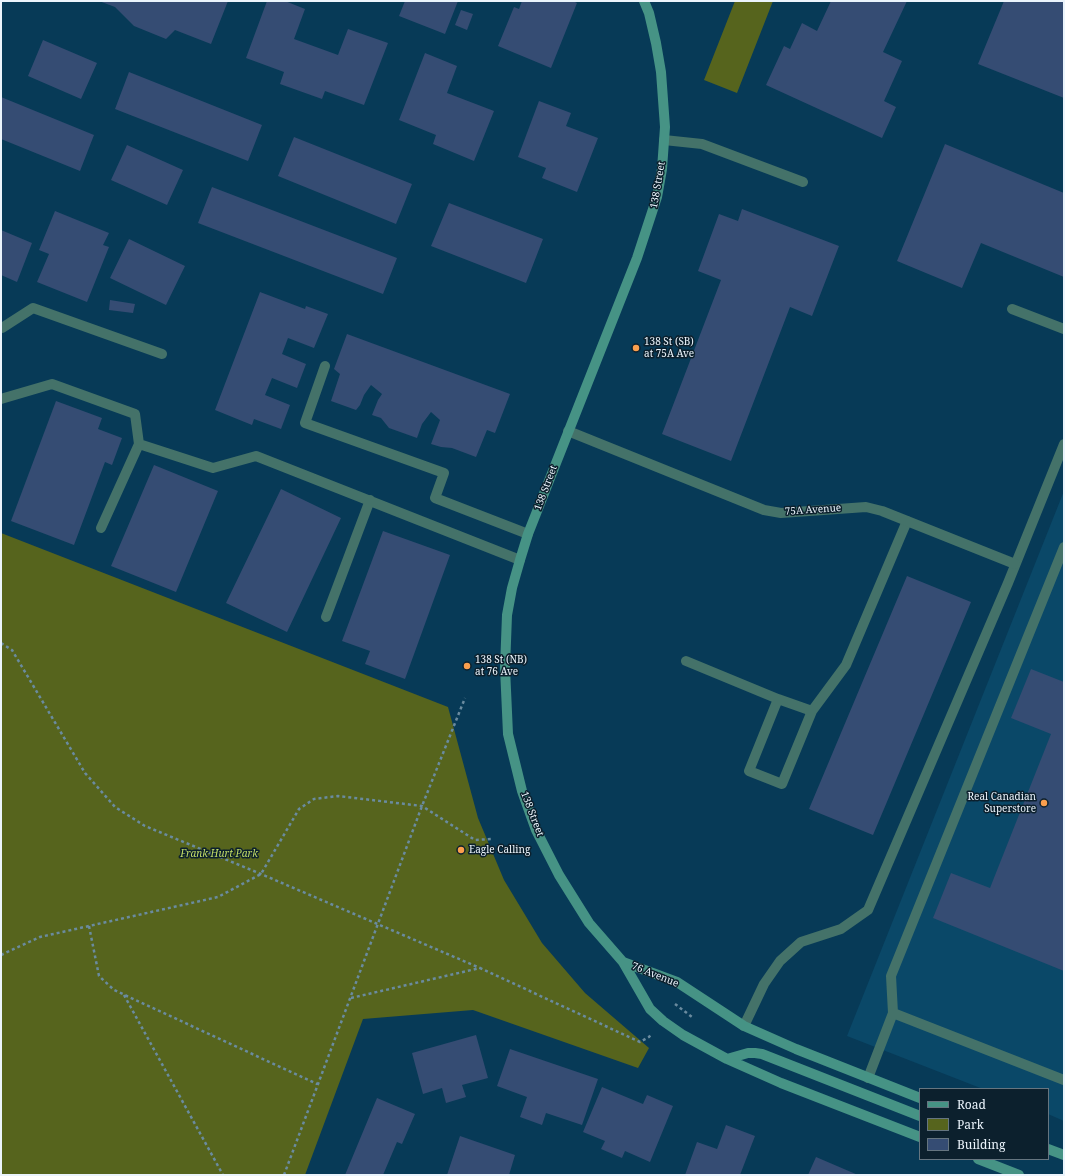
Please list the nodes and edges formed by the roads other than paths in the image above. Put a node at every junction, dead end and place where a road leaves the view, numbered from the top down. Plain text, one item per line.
1 (644, 1) edge
2 (664, 140) junction
3 (803, 182) dead end
4 (1012, 309) dead end
5 (1, 328) edge
6 (1064, 329) edge
7 (162, 354) dead end
8 (325, 366) dead end
9 (1, 399) edge
10 (568, 431) junction
11 (139, 444) junction
12 (1064, 444) edge
13 (370, 500) junction
14 (907, 521) junction
15 (101, 528) dead end
16 (528, 534) junction
17 (1064, 547) edge
18 (520, 560) junction
19 (1015, 564) junction
20 (326, 617) dead end
21 (686, 661) dead end
22 (778, 698) junction
23 (812, 711) junction
24 (623, 962) junction
25 (893, 1013) junction
26 (744, 1026) junction
27 (727, 1059) junction
28 (868, 1078) junction
29 (1064, 1080) edge
30 (919, 1098) edge
31 (919, 1116) edge
32 (919, 1137) edge
33 (1049, 1149) edge
34 (1064, 1155) edge
35 (981, 1160) edge
36 (1019, 1175) edge

1 - 2 main road, 138 Street
2 - 3 street
2 - 10 main road, 138 Street
4 - 6 street
5 - 7 street
8 - 16 street
9 - 11 street
10 - 14 street, 75A Avenue
10 - 16 main road, 138 Street
11 - 13 street
11 - 15 street
12 - 19 street
13 - 18 street
13 - 20 street
14 - 19 street, 75A Avenue
14 - 23 street
16 - 18 main road, 138 Street
17 - 25 street
18 - 24 main road, 138 Street
19 - 26 street
21 - 22 street
22 - 23 street
22 - 23 street
24 - 26 main road, 76 Avenue
24 - 27 main road, 76 Avenue
25 - 28 street
25 - 29 street
26 - 28 main road, 76 Avenue
27 - 31 main road
27 - 32 main road, 76 Avenue
28 - 30 main road, 76 Avenue
33 - 34 main road
35 - 36 main road

